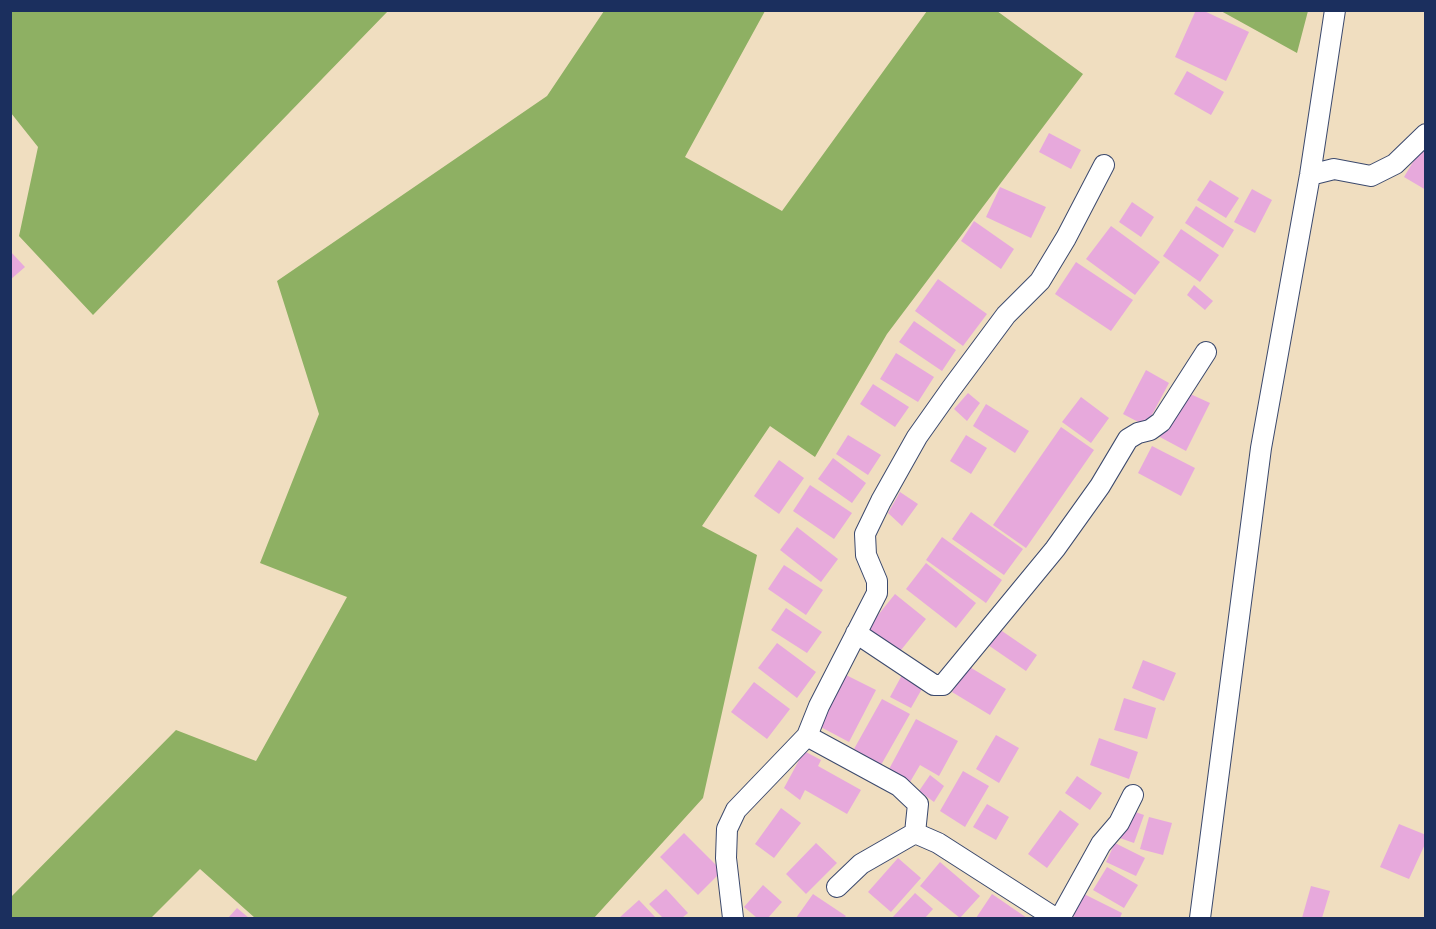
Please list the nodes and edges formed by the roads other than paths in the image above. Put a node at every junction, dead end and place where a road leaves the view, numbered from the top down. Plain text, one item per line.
1 (1335, 10) edge
2 (1425, 134) edge
3 (1104, 165) dead end
4 (1310, 175) junction
5 (1206, 352) dead end
6 (856, 633) junction
7 (807, 736) junction
8 (1133, 795) dead end
9 (915, 833) junction
10 (837, 887) dead end
11 (1054, 917) edge
12 (734, 918) edge
13 (1200, 918) edge

1 - 4 street
2 - 4 street
3 - 6 street
4 - 13 street
5 - 6 street
6 - 7 street
7 - 9 street
7 - 12 street
8 - 11 street
9 - 10 street
9 - 11 street

